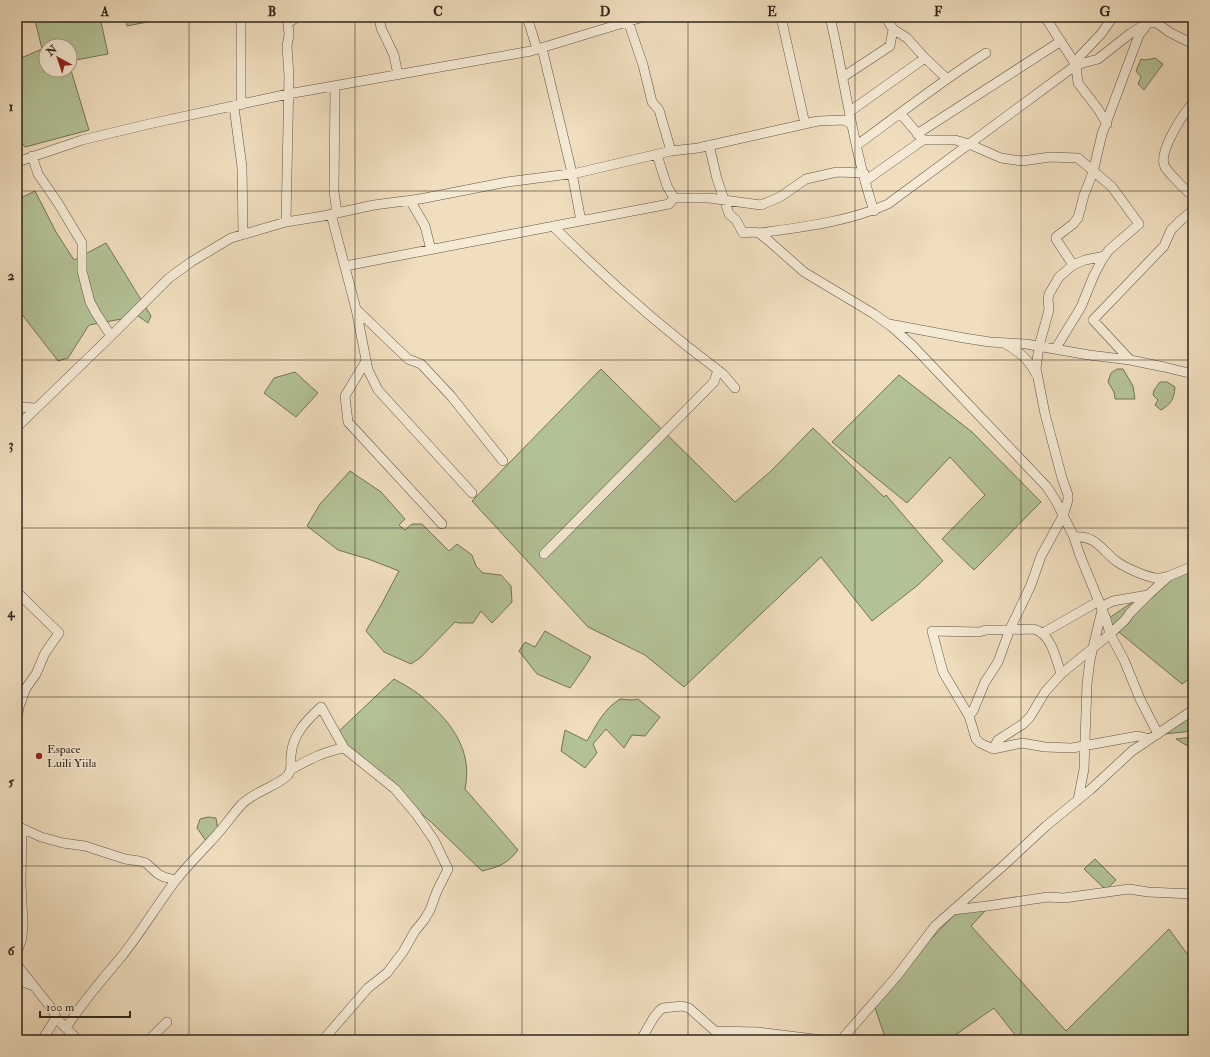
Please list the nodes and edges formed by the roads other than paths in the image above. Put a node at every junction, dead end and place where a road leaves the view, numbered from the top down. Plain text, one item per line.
1 (241, 17) edge
2 (297, 17) edge
3 (378, 17) edge
4 (527, 17) edge
5 (643, 17) edge
6 (781, 17) edge
7 (830, 17) edge
8 (887, 17) edge
9 (1045, 17) edge
10 (1113, 17) edge
11 (1147, 19) edge
12 (628, 21) junction
13 (893, 29) junction
14 (1061, 41) junction
15 (1193, 44) edge
16 (540, 49) junction
17 (986, 53) dead end
18 (924, 58) junction
19 (1076, 65) junction
20 (398, 75) junction
21 (843, 77) junction
22 (947, 79) junction
23 (335, 86) junction
24 (288, 94) junction
25 (1193, 102) edge
26 (238, 106) junction
27 (849, 112) junction
28 (901, 114) junction
29 (805, 124) junction
30 (852, 124) junction
31 (1107, 124) junction
32 (920, 137) junction
33 (969, 144) junction
34 (709, 145) junction
35 (857, 145) junction
36 (671, 151) junction
37 (657, 155) junction
38 (32, 156) junction
39 (17, 162) edge
40 (1093, 172) junction
41 (572, 173) junction
42 (864, 177) junction
43 (1193, 196) edge
44 (674, 198) junction
45 (410, 200) junction
46 (725, 201) junction
47 (1193, 210) edge
48 (874, 211) junction
49 (334, 214) junction
50 (581, 221) junction
51 (286, 222) junction
52 (553, 226) junction
53 (759, 233) junction
54 (243, 234) junction
55 (431, 250) junction
56 (1105, 256) junction
57 (1072, 265) junction
58 (345, 266) junction
59 (1081, 306) junction
60 (356, 309) junction
61 (1093, 320) junction
62 (887, 323) junction
63 (111, 336) junction
64 (1004, 343) junction
65 (1039, 346) junction
66 (1056, 348) junction
67 (1130, 360) junction
68 (366, 361) junction
69 (718, 370) junction
70 (1193, 374) edge
71 (1036, 375) junction
72 (735, 388) dead end
73 (17, 407) edge
74 (36, 408) junction
75 (17, 427) edge
76 (503, 462) dead end
77 (472, 493) dead end
78 (1063, 516) junction
79 (442, 524) dead end
80 (1074, 538) junction
81 (544, 554) dead end
82 (1193, 566) edge
83 (1169, 576) junction
84 (17, 592) edge
85 (1148, 595) junction
86 (1100, 606) junction
87 (1010, 629) junction
88 (1043, 633) junction
89 (1110, 634) junction
90 (1093, 649) junction
91 (1061, 674) junction
92 (1193, 710) edge
93 (969, 716) junction
94 (17, 720) edge
95 (1154, 737) junction
96 (1085, 746) junction
97 (344, 748) junction
98 (993, 749) junction
99 (292, 769) junction
100 (1078, 800) junction
101 (20, 827) edge
102 (176, 880) junction
103 (1193, 894) edge
104 (953, 910) junction
105 (17, 953) edge
106 (17, 965) edge
107 (17, 981) edge
108 (35, 987) junction
109 (56, 1018) junction
110 (167, 1022) dead end
111 (66, 1028) junction
112 (42, 1040) edge
113 (78, 1040) edge
114 (149, 1040) edge
115 (323, 1040) edge
116 (643, 1040) edge
117 (822, 1040) edge
118 (841, 1040) edge

1 - 26 street
2 - 24 street
3 - 20 street
4 - 16 street
5 - 12 street
6 - 29 street
7 - 21 street
8 - 13 street
9 - 14 street
10 - 19 street
11 - 15 street
11 - 19 street
11 - 31 street
12 - 16 street
12 - 36 street
13 - 18 street
13 - 21 street
14 - 19 street
14 - 32 street
16 - 20 street
16 - 41 street
17 - 22 street
18 - 22 street
18 - 27 street
19 - 31 street
19 - 33 street
20 - 23 street
21 - 27 street
22 - 28 street
23 - 24 street
23 - 49 street
24 - 26 street
24 - 51 street
25 - 43 street
26 - 38 street
26 - 54 street
27 - 30 street
28 - 32 street
28 - 35 street
29 - 30 street
29 - 34 street
30 - 35 street
31 - 40 street
32 - 33 street
32 - 42 street
33 - 40 street
33 - 48 street
34 - 36 street
34 - 46 street
35 - 42 street
36 - 37 street
37 - 41 street
37 - 44 street
38 - 39 street
38 - 63 street
40 - 56 street
40 - 57 street
41 - 45 street
41 - 50 street
42 - 46 street
42 - 48 street
44 - 46 street
44 - 50 street
45 - 49 street
45 - 55 street
46 - 53 street
47 - 61 street
48 - 53 street
49 - 51 street
49 - 58 street
50 - 52 street
51 - 54 street
52 - 55 street
52 - 69 street
53 - 62 street
54 - 63 street
55 - 58 street
56 - 57 street
56 - 59 street
57 - 65 street
58 - 60 street
59 - 61 street
59 - 66 street
60 - 68 street
60 - 76 street
61 - 67 street
62 - 64 street
62 - 78 street
63 - 74 street
64 - 65 street
64 - 71 street
65 - 66 street
65 - 71 street
66 - 67 street
67 - 70 street
68 - 77 street
68 - 79 street
69 - 72 street
69 - 81 street
71 - 78 street
73 - 74 street
74 - 75 street
78 - 80 street
78 - 87 street
80 - 83 street
80 - 86 street
82 - 83 street
83 - 85 street
84 - 94 street
85 - 86 street
85 - 89 street
86 - 88 street
86 - 89 street
86 - 90 street
87 - 88 street
87 - 93 street
87 - 93 street
88 - 91 street
89 - 90 street
89 - 95 street
90 - 91 street
90 - 96 street
91 - 98 street
92 - 95 street
93 - 98 street
95 - 96 street
95 - 100 street
96 - 98 street
96 - 100 street
97 - 99 street
97 - 99 street
97 - 115 street
99 - 102 street
100 - 104 street
101 - 102 street
101 - 105 street
102 - 111 street
103 - 104 street
104 - 118 street
106 - 108 street
107 - 108 street
108 - 109 street
109 - 111 street
109 - 112 street
110 - 114 street
111 - 113 street
116 - 117 street

